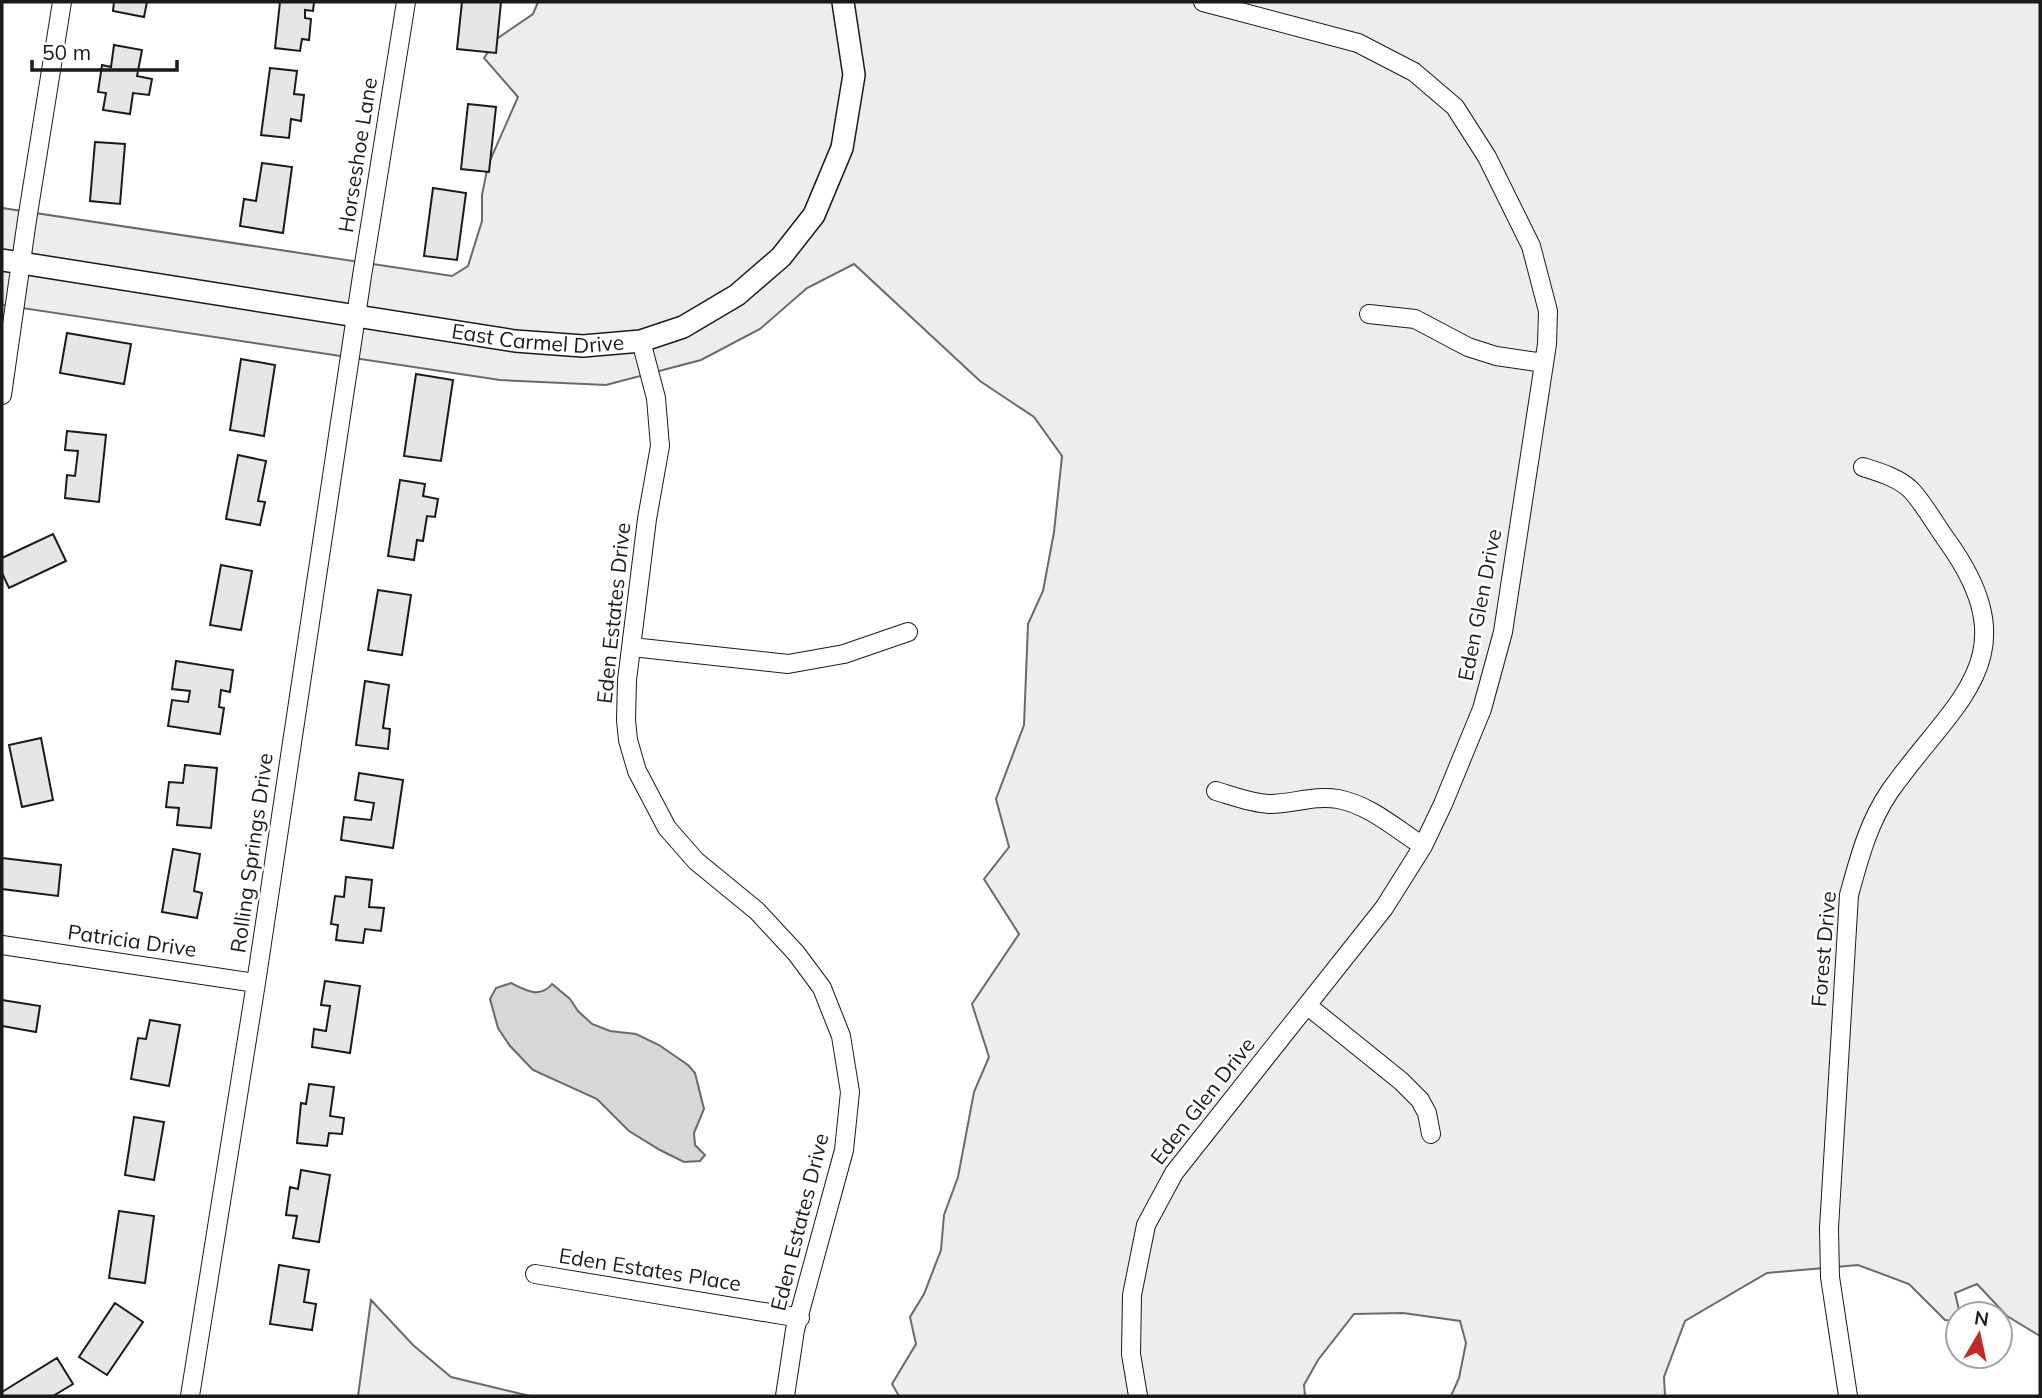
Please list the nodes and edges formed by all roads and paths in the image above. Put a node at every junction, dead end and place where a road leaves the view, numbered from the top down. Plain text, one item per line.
1 (62, 2) edge
2 (407, 2) edge
3 (843, 2) edge
4 (1203, 2) edge
5 (11, 261) edge
6 (1369, 314) dead end
7 (357, 316) junction
8 (641, 341) junction
9 (1544, 363) junction
10 (2, 395) edge
11 (1863, 467) dead end
12 (908, 632) dead end
13 (632, 647) junction
14 (1216, 791) dead end
15 (1423, 846) junction
16 (2, 945) edge
17 (256, 983) junction
18 (1308, 1006) junction
19 (1431, 1134) dead end
20 (535, 1274) dead end
21 (800, 1318) junction
22 (190, 1396) edge
23 (785, 1396) edge
24 (1138, 1396) edge
25 (1848, 1396) edge

1 - 5 street
2 - 7 street, Horseshoe Lane
3 - 8 street, East Carmel Drive
4 - 9 street, Eden Glen Drive
5 - 7 street, East Carmel Drive
5 - 10 street
6 - 9 street
7 - 8 street, East Carmel Drive
7 - 17 street, Rolling Springs Drive
8 - 13 street, Eden Estates Drive
9 - 15 street, Eden Glen Drive
11 - 25 street, Forest Drive
12 - 13 street
13 - 21 street, Eden Estates Drive
14 - 15 street
15 - 18 street, Eden Glen Drive
16 - 17 street, Patricia Drive
17 - 22 street, Rolling Springs Drive
18 - 19 street
18 - 24 street, Eden Glen Drive
20 - 21 street, Eden Estates Place
21 - 23 street, Eden Estates Drive

